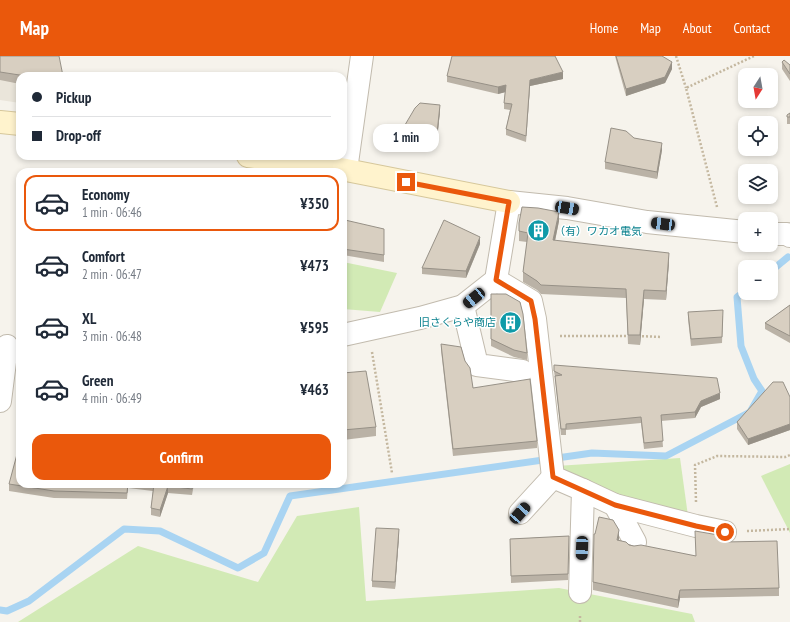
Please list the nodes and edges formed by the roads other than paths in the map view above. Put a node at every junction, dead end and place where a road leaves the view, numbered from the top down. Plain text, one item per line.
1 (362, 56) edge
2 (0, 122) edge
3 (16, 124) edge
4 (276, 160) edge
5 (332, 168) edge
6 (346, 168) edge
7 (347, 170) edge
8 (509, 202) junction
9 (738, 231) edge
10 (496, 280) junction
11 (463, 306) junction
12 (347, 334) edge
13 (9, 347) edge
14 (522, 371) dead end
15 (0, 401) edge
16 (553, 477) junction
17 (583, 490) junction
18 (615, 505) junction
19 (520, 513) dead end
20 (725, 532) road end
21 (635, 542) dead end
22 (580, 592) dead end

1 - 6 street
2 - 3 street
4 - 5 street
7 - 8 street
8 - 9 street
8 - 10 street
10 - 11 street
10 - 16 street
11 - 12 street
11 - 14 street
13 - 15 street
16 - 17 street
16 - 19 street
17 - 18 street
17 - 22 street
18 - 20 street
18 - 21 street

